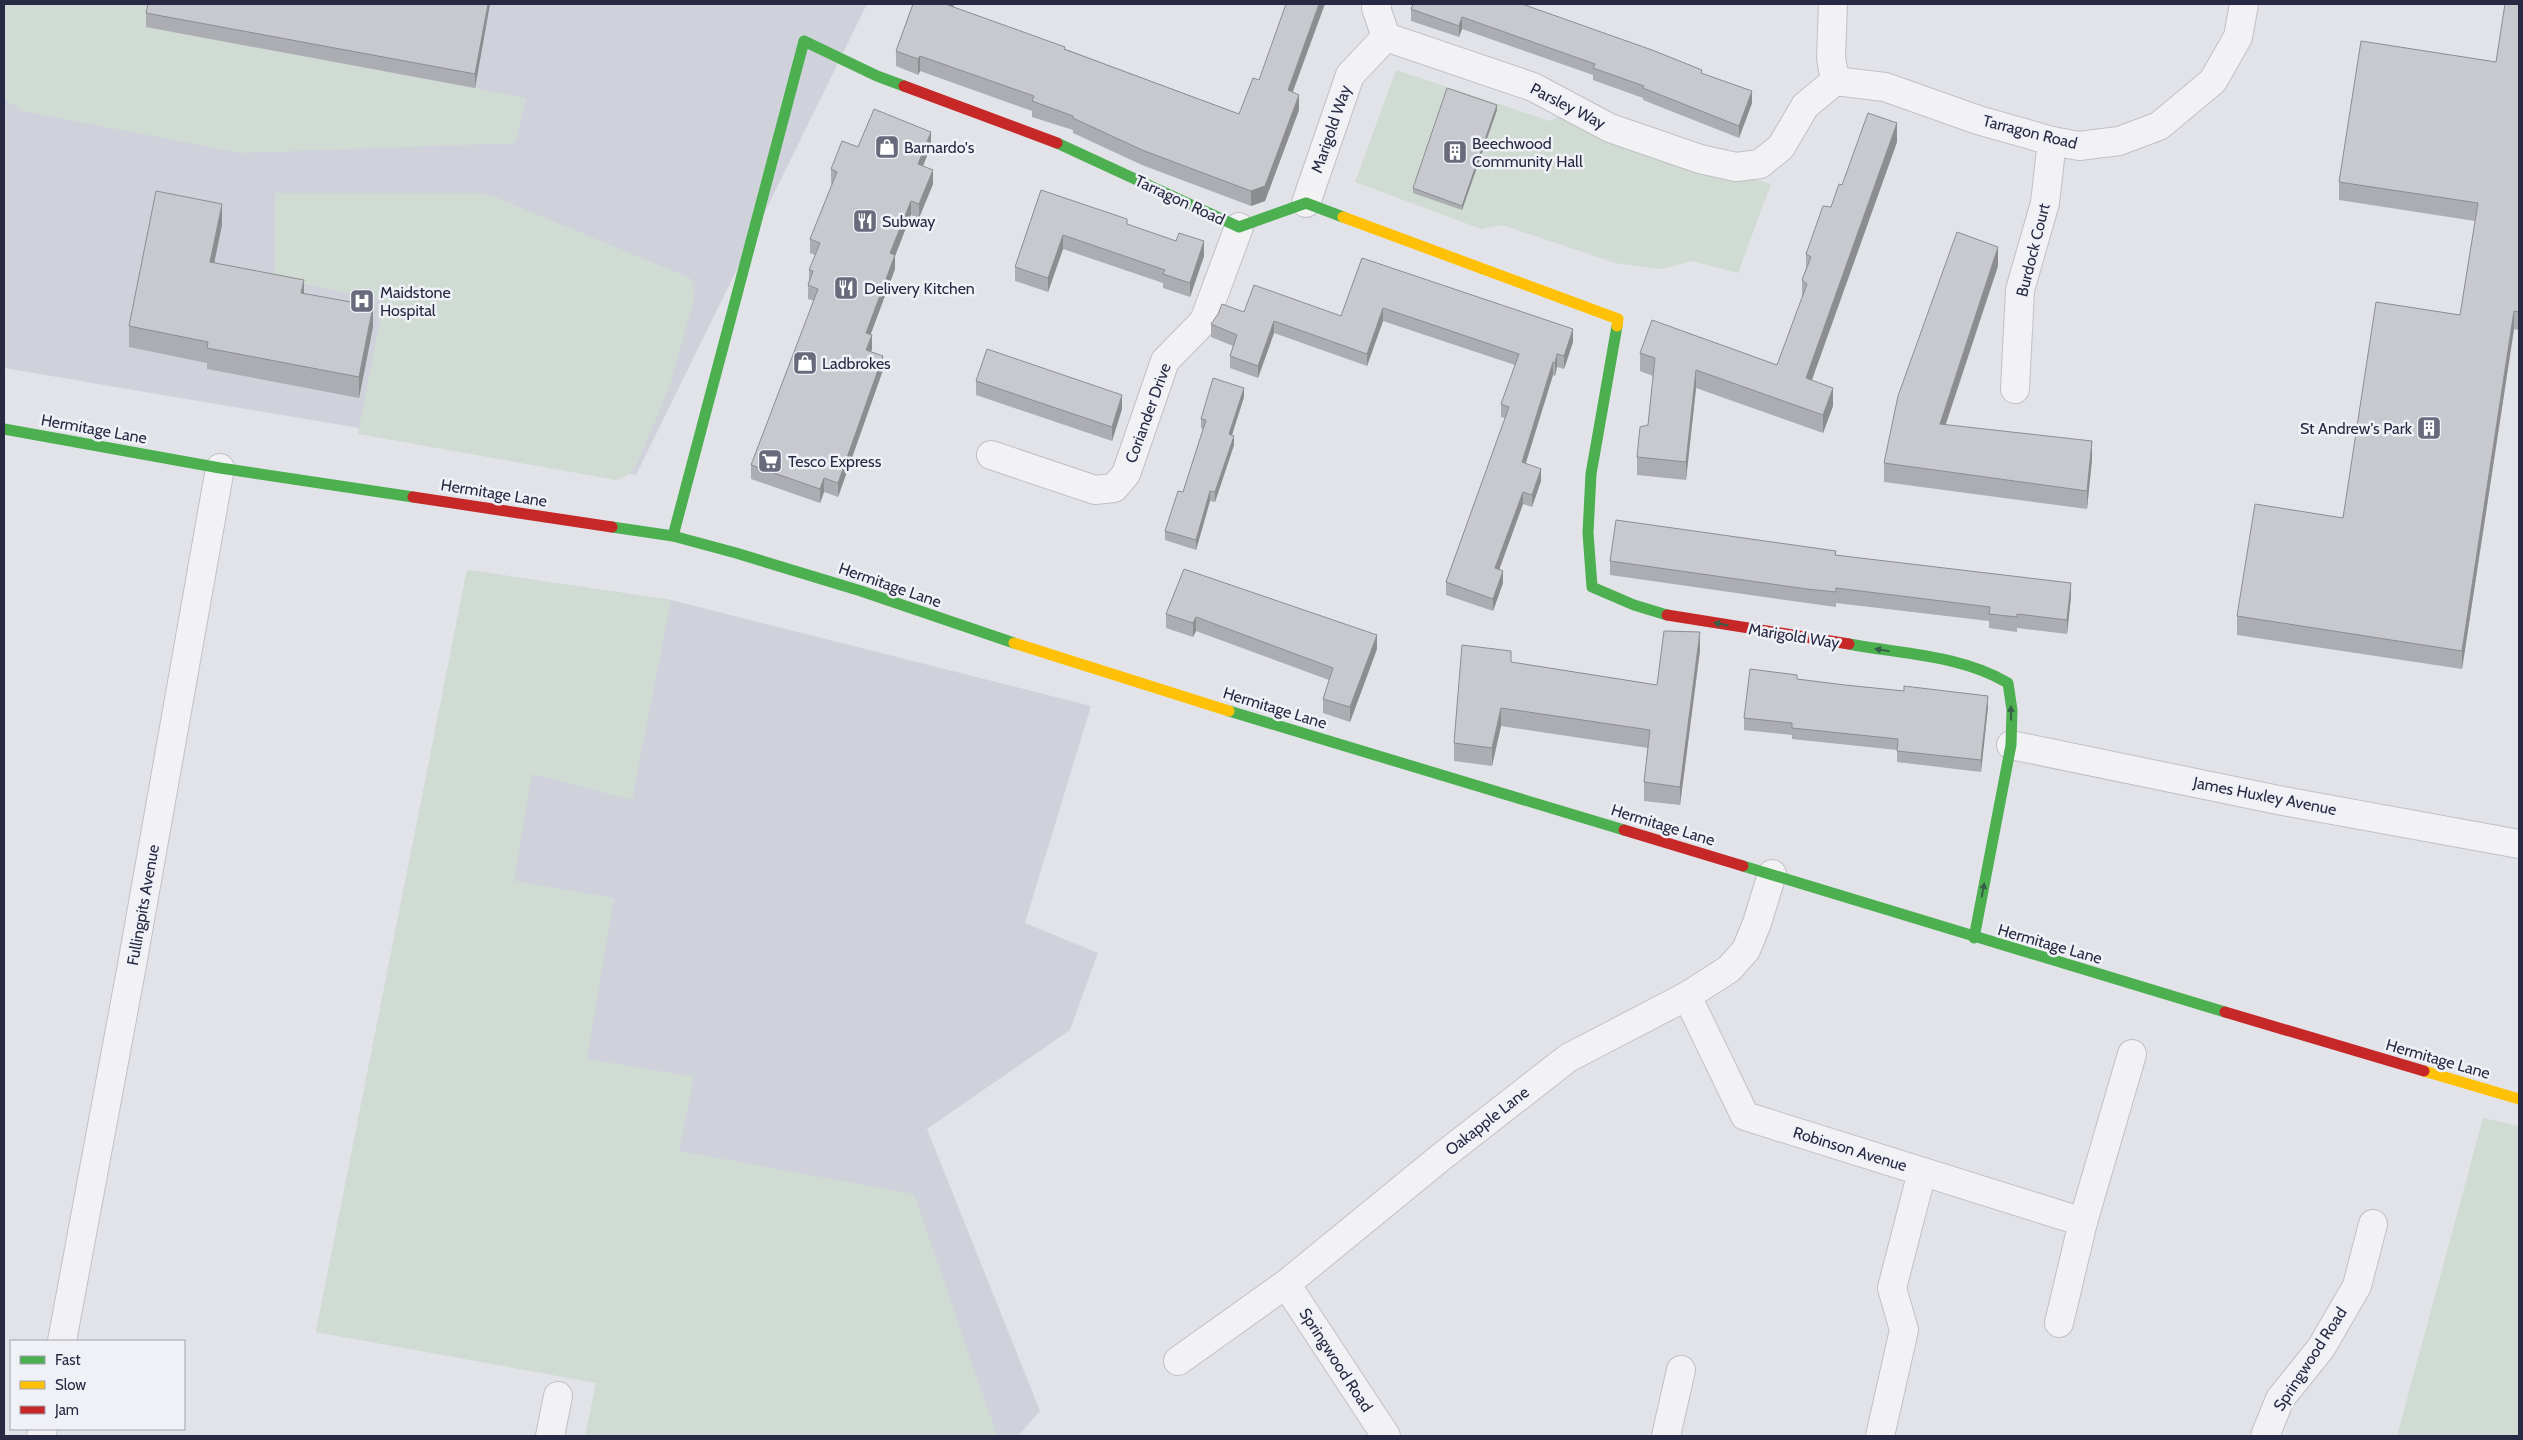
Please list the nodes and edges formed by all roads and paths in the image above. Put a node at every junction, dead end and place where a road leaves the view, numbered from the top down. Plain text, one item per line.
1 (1377, 4) edge
2 (1833, 4) edge
3 (2244, 4) edge
4 (1386, 37) junction
5 (1835, 81) junction
6 (2052, 141) junction
7 (1306, 203) junction
8 (1239, 226) junction
9 (2015, 388) dead end
10 (4, 430) edge
11 (991, 455) dead end
12 (220, 468) junction
13 (672, 536) junction
14 (2011, 745) junction
15 (2519, 844) edge
16 (1772, 874) junction
17 (1974, 938) junction
18 (1687, 996) junction
19 (2132, 1054) dead end
20 (2519, 1100) edge
21 (1922, 1172) junction
22 (2083, 1222) junction
23 (2373, 1224) dead end
24 (1286, 1284) junction
25 (2059, 1323) dead end
26 (62, 1340) edge
27 (1178, 1361) dead end
28 (1681, 1370) dead end
29 (558, 1396) dead end
30 (550, 1436) edge
31 (1386, 1436) edge
32 (1666, 1436) edge
33 (1880, 1436) edge
34 (2265, 1436) edge

1 - 4 street
2 - 5 street
3 - 6 street, Tarragon Road
4 - 5 street, Parsley Way
4 - 7 street, Marigold Way
5 - 6 street, Tarragon Road
6 - 9 street, Burdock Court
7 - 8 main road, Tarragon Road
14 -> 7 main road, Marigold Way
8 - 11 street, Coriander Drive
8 - 13 main road, Tarragon Road
10 - 12 main road, Hermitage Lane
12 - 13 main road, Hermitage Lane
12 - 26 street, Fullingpits Avenue
13 - 16 main road, Hermitage Lane
14 - 15 street, James Huxley Avenue
17 -> 14 main road, Marigold Way
16 - 17 main road, Hermitage Lane
16 - 18 street, Oakapple Lane
17 - 20 main road, Hermitage Lane
18 - 21 street, Robinson Avenue
18 - 24 street, Oakapple Lane
19 - 22 street
21 - 22 street, Robinson Avenue
21 - 33 street
22 - 25 street
23 - 34 street, Springwood Road
24 - 27 street, Oakapple Lane
24 - 31 street, Springwood Road
28 - 32 street
29 - 30 street

